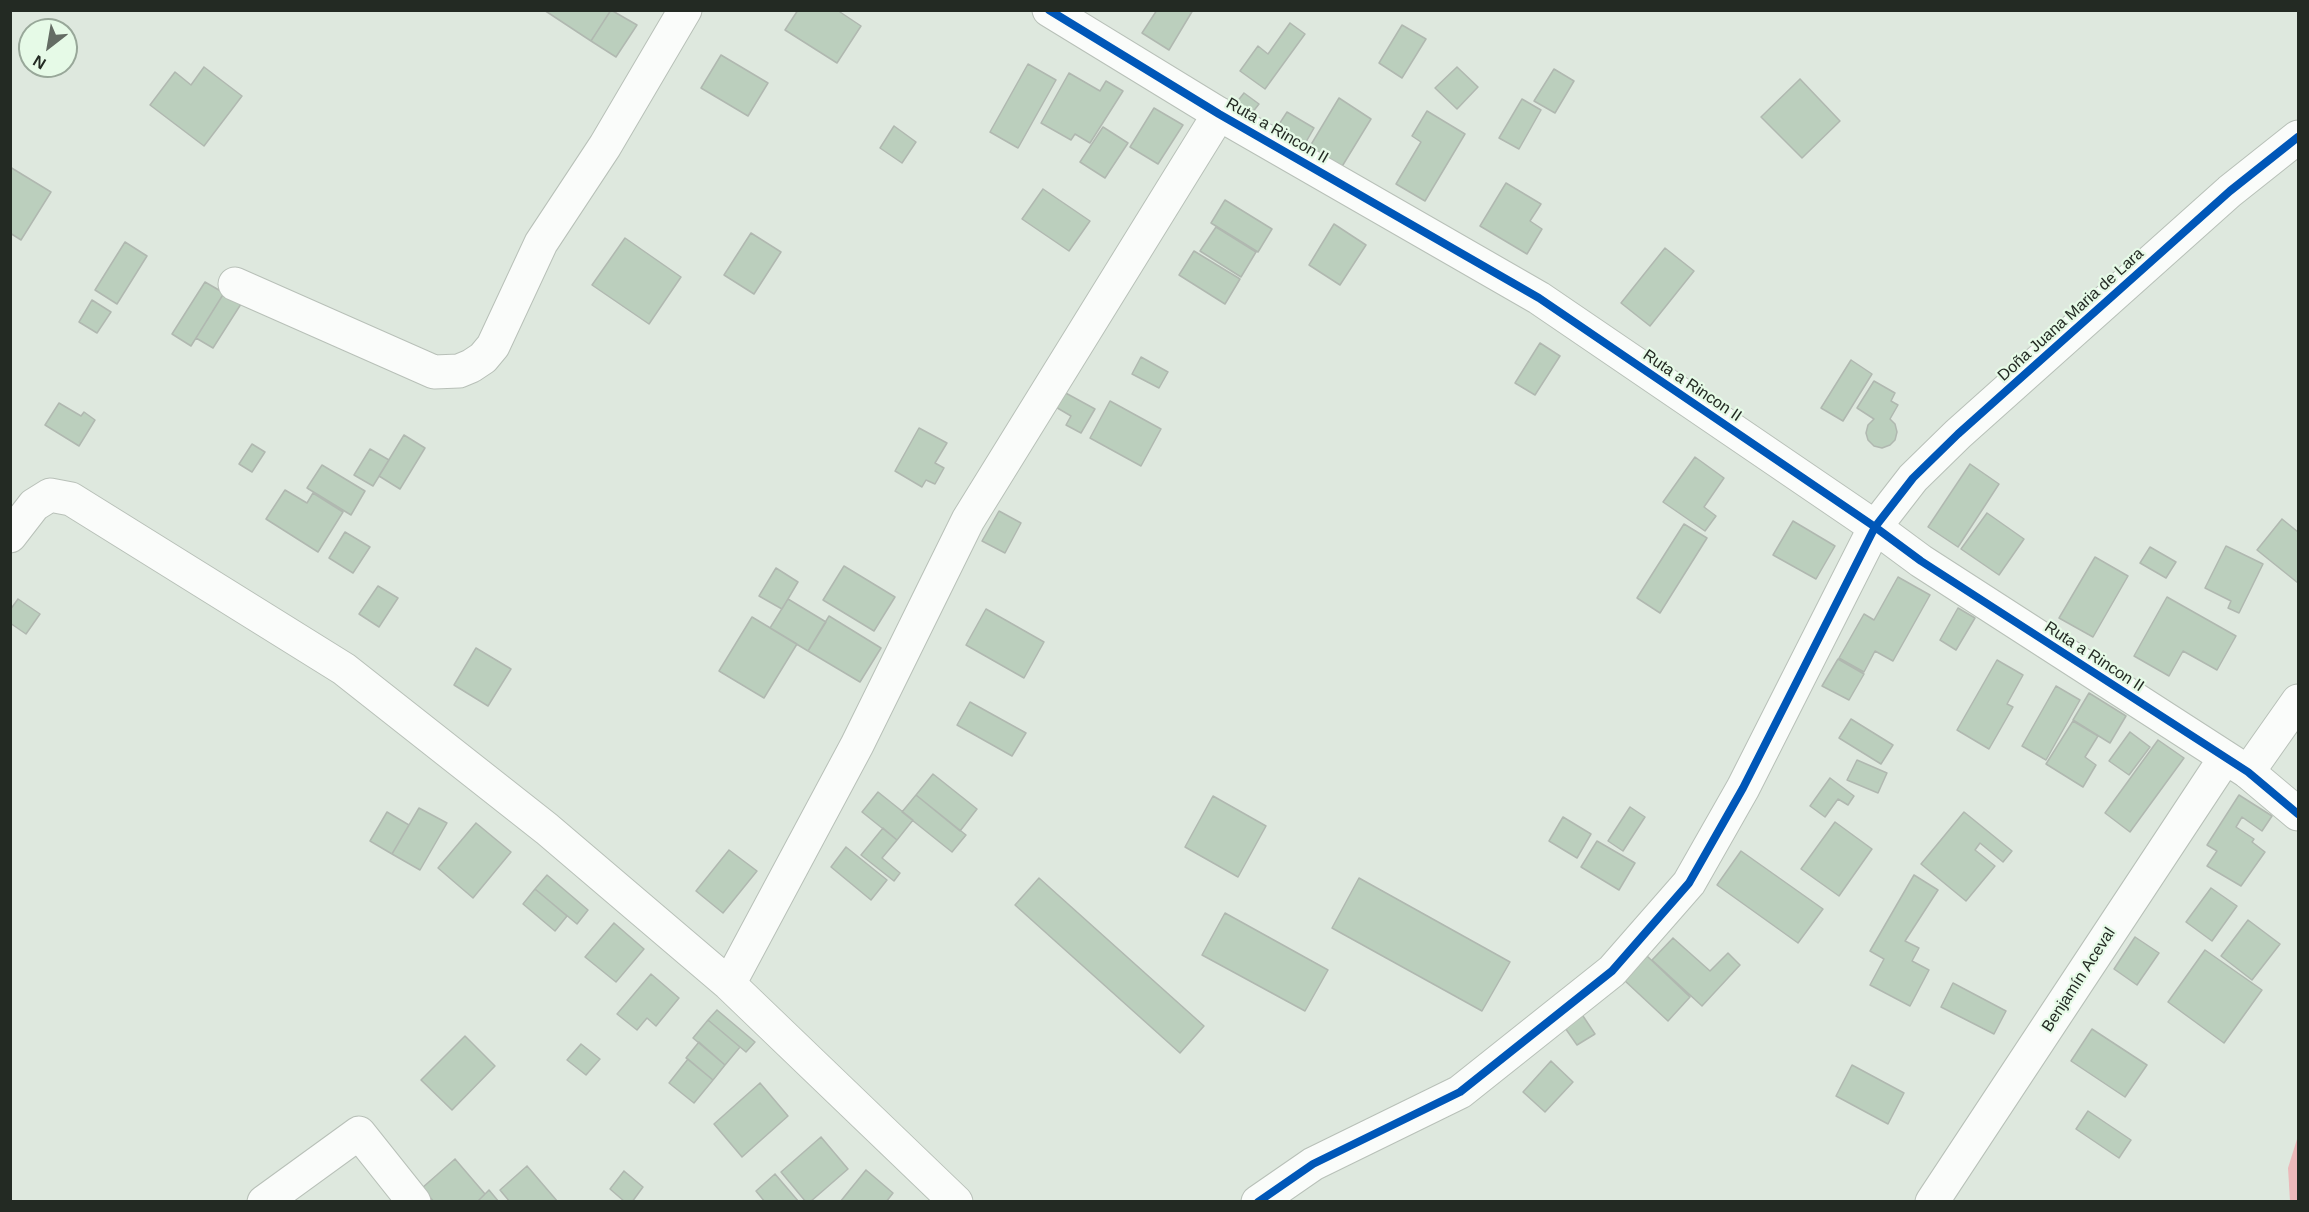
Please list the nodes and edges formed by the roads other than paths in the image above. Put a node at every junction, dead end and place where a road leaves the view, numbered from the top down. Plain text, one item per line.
1 (685, 10) edge
2 (1049, 10) edge
3 (1219, 114) junction
4 (2298, 137) edge
5 (235, 284) dead end
6 (1875, 527) junction
7 (10, 536) edge
8 (2298, 701) edge
9 (2237, 765) junction
10 (2298, 814) edge
11 (729, 984) junction
12 (264, 1202) edge
13 (414, 1202) edge
14 (956, 1202) edge
15 (1258, 1202) edge
16 (1932, 1202) edge

1 - 5 street
2 - 3 street, Ruta a Rincon II
3 - 6 street, Ruta a Rincon II
3 - 11 street
4 - 6 street, Doña Juana Maria de Lara
6 - 9 street, Ruta a Rincon II
6 - 15 street, Doña Juana Maria de Lara
7 - 11 street
8 - 9 street, Benjamín Aceval
9 - 10 street, Ruta a Rincon II
9 - 16 street, Benjamín Aceval
11 - 14 street
12 - 13 street

